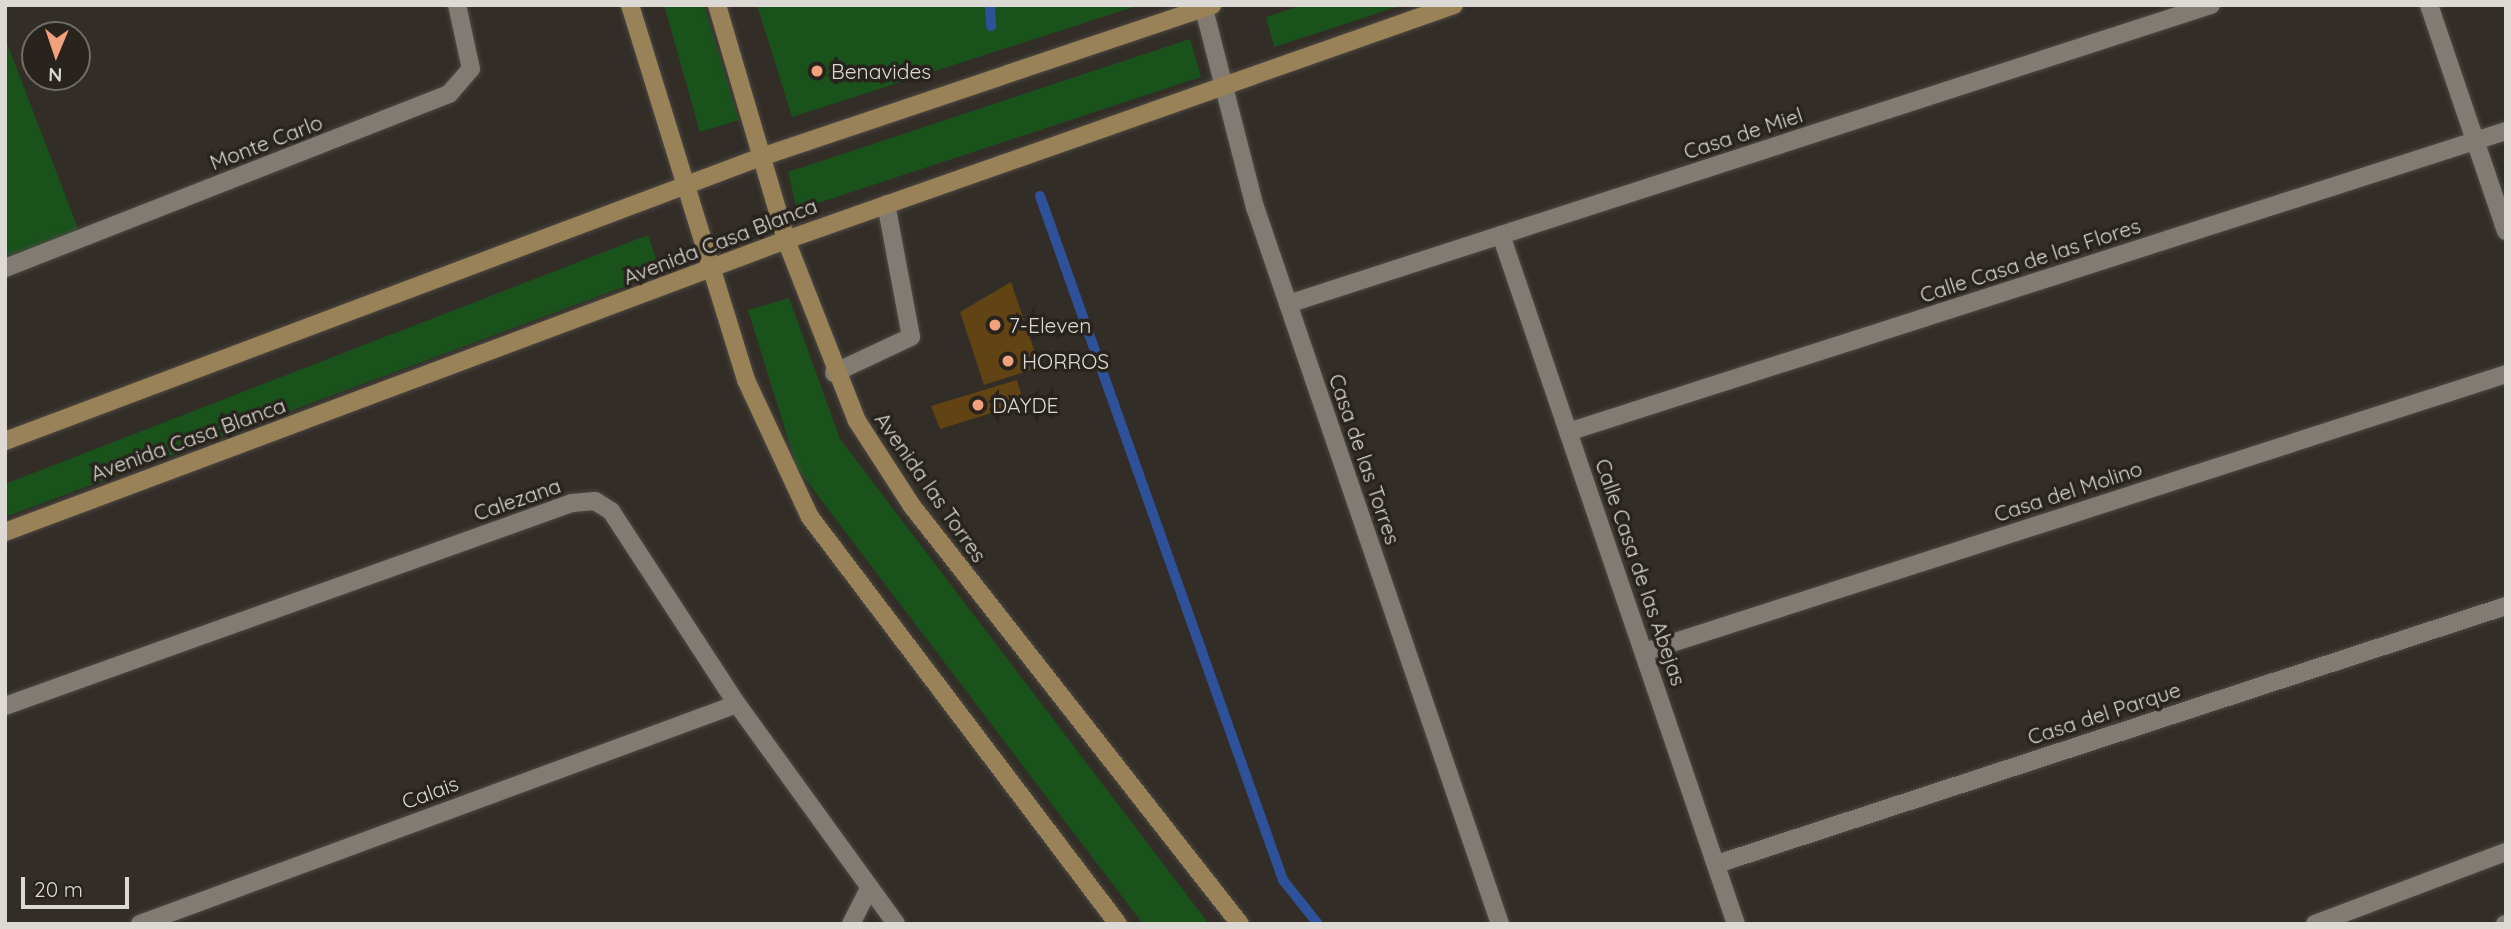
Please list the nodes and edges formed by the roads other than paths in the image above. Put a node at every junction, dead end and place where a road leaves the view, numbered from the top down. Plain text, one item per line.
1 (457, 5) edge
2 (630, 5) edge
3 (717, 5) edge
4 (1454, 5) edge
5 (2211, 5) edge
6 (2429, 5) edge
7 (1206, 6) edge
8 (1221, 83) junction
9 (2506, 131) edge
10 (2476, 141) junction
11 (761, 157) junction
12 (687, 185) junction
13 (886, 204) junction
14 (2506, 231) edge
15 (1501, 235) junction
16 (786, 240) junction
17 (5, 268) edge
18 (710, 269) junction
19 (1288, 304) junction
20 (834, 373) junction
21 (2506, 374) edge
22 (1569, 432) junction
23 (5, 441) edge
24 (5, 532) edge
25 (2506, 606) edge
26 (1644, 652) junction
27 (737, 704) junction
28 (5, 706) edge
29 (2506, 852) edge
30 (1717, 864) junction
31 (867, 892) junction
32 (140, 924) edge
33 (852, 924) edge
34 (896, 924) edge
35 (1118, 924) edge
36 (1240, 924) edge
37 (1500, 924) edge
38 (1736, 924) edge
39 (2315, 924) edge

1 - 17 street, Monte Carlo
2 - 12 street
3 - 11 street, Avenida las Torres
4 - 8 street, Avenida Casa Blanca
5 - 15 street, Casa de Miel
6 - 10 street
7 - 8 street, Casa de las Torres
7 - 11 street
8 - 13 street, Avenida Casa Blanca
8 - 19 street, Casa de las Torres
9 - 10 street, Calle Casa de las Flores
10 - 14 street
10 - 22 street, Calle Casa de las Flores
11 - 12 street
11 - 16 street, Avenida las Torres
12 - 18 street
12 - 23 street
13 - 16 street, Avenida Casa Blanca
13 - 20 street
15 - 19 street, Casa de Miel
15 - 22 street, Calle Casa de las Abejas
16 - 18 street, Avenida Casa Blanca
16 - 20 street, Avenida las Torres
18 - 24 street, Avenida Casa Blanca
18 - 35 street
19 - 37 street, Casa de las Torres
20 - 36 street, Avenida las Torres
21 - 26 street, Casa del Molino
22 - 26 street, Calle Casa de las Abejas
25 - 30 street, Casa del Parque
26 - 30 street, Calle Casa de las Abejas
27 - 28 street, Calezana
27 - 31 street, Calezana
27 - 32 street, Calais
29 - 39 street
30 - 38 street, Calle Casa de las Abejas
31 - 33 street
31 - 34 street, Calezana

